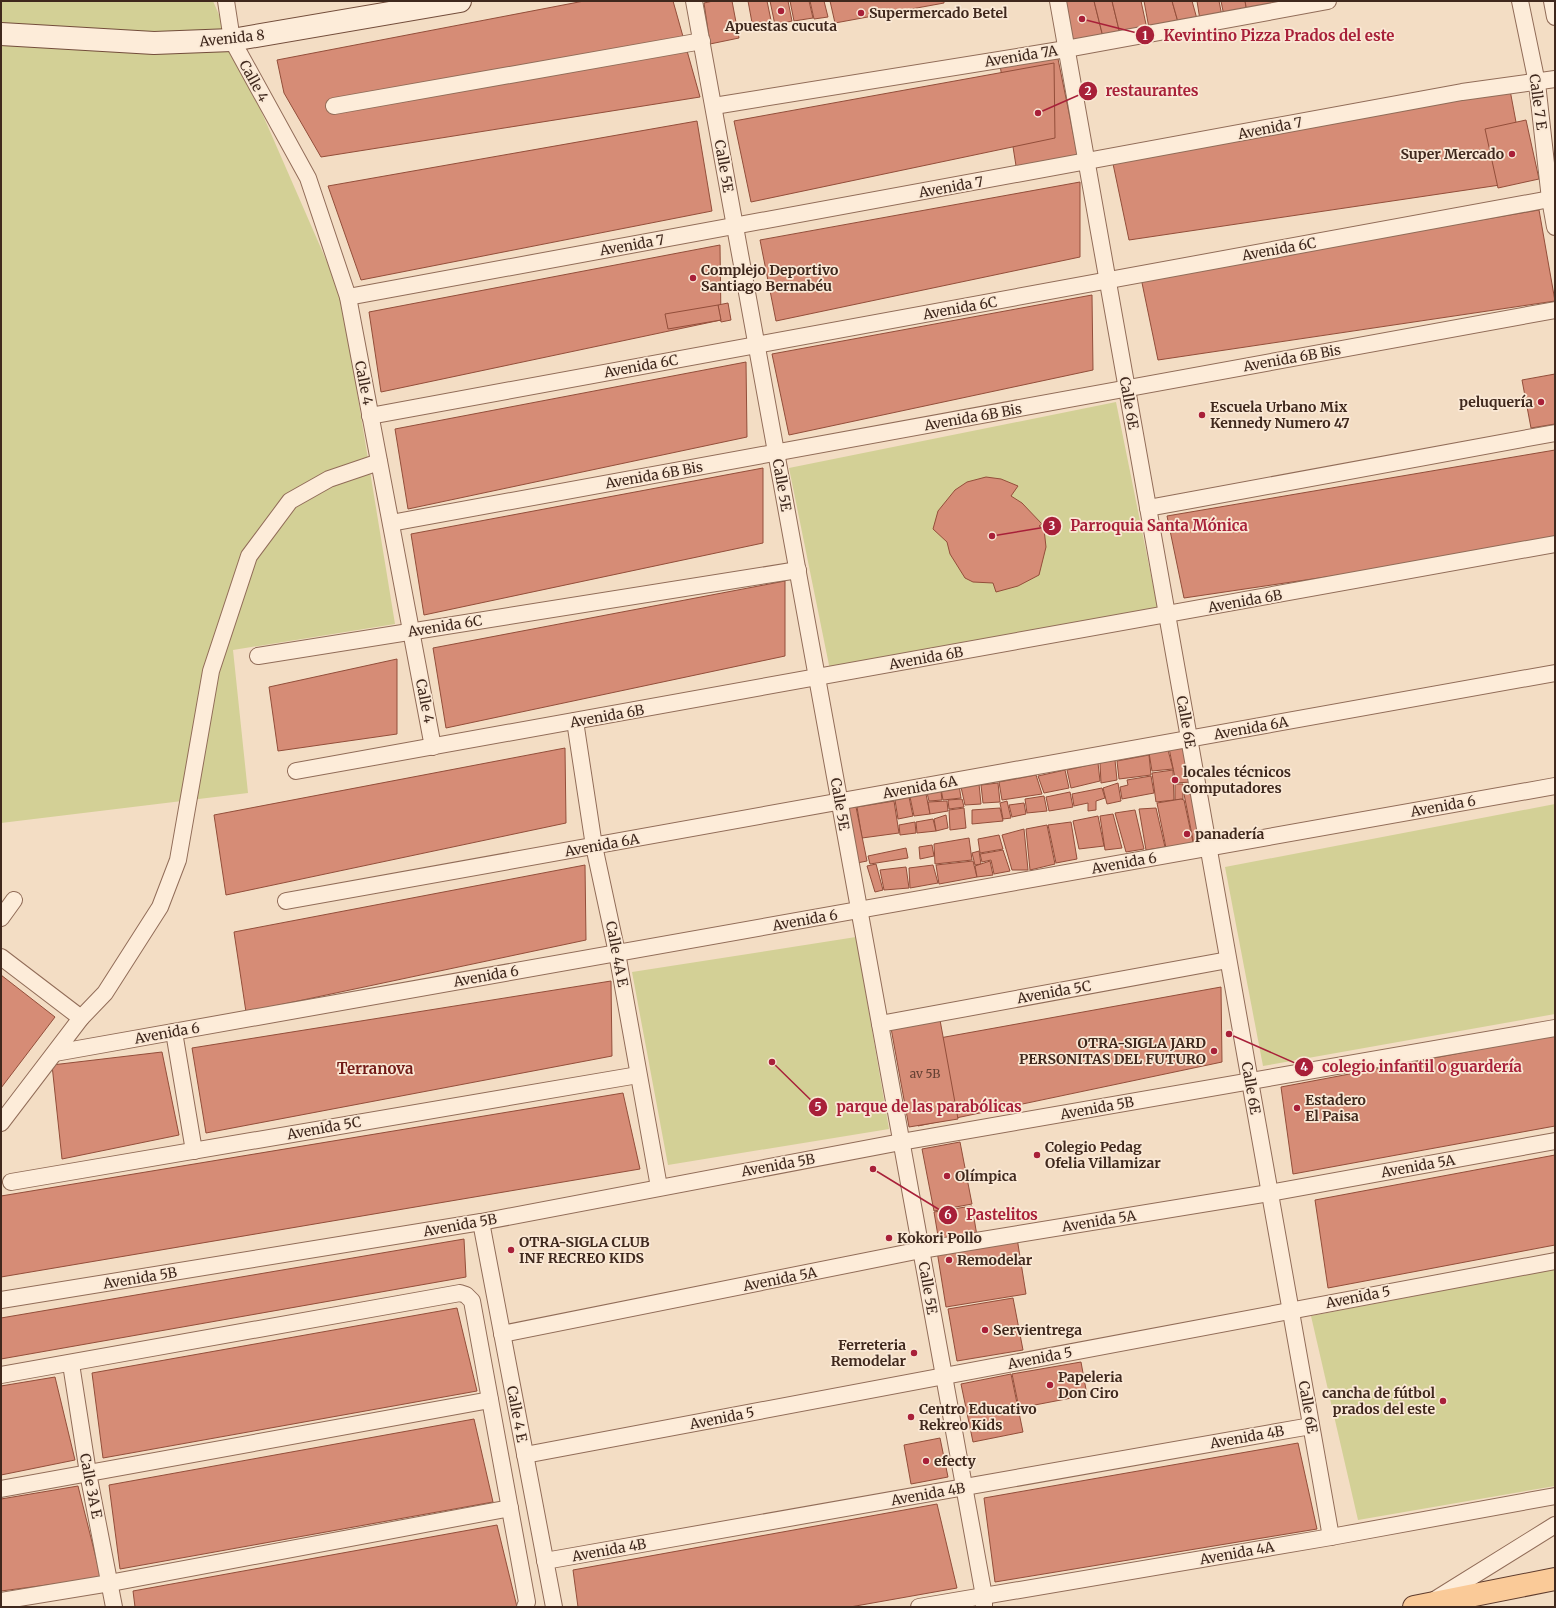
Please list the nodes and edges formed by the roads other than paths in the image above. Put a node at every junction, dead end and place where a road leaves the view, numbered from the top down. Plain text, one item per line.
1 (226, 1) edge
2 (460, 1) edge
3 (694, 1) edge
4 (1058, 1) edge
5 (1328, 1) edge
6 (1520, 1) edge
7 (1552, 1) edge
8 (1555, 17) edge
9 (1, 34) edge
10 (232, 40) junction
11 (702, 41) junction
12 (1066, 49) junction
13 (1555, 79) edge
14 (1537, 83) junction
15 (334, 106) dead end
16 (714, 106) junction
17 (1087, 162) junction
18 (1550, 199) junction
19 (735, 226) junction
20 (1555, 227) edge
21 (1108, 280) junction
22 (348, 296) junction
23 (1555, 310) edge
24 (757, 345) junction
25 (1127, 388) junction
26 (370, 416) junction
27 (1555, 433) edge
28 (776, 453) junction
29 (379, 462) junction
30 (1148, 508) junction
31 (391, 523) junction
32 (1555, 544) edge
33 (798, 570) junction
34 (1167, 615) junction
35 (411, 632) junction
36 (258, 656) dead end
37 (1555, 673) edge
38 (817, 677) junction
39 (575, 721) junction
40 (1189, 739) junction
41 (433, 746) junction
42 (296, 772) dead end
43 (1555, 786) edge
44 (840, 802) junction
45 (594, 846) junction
46 (1208, 848) junction
47 (14, 900) dead end
48 (286, 901) dead end
49 (859, 910) junction
50 (1, 918) edge
51 (617, 953) junction
52 (1, 957) edge
53 (1228, 960) junction
54 (82, 1018) junction
55 (880, 1024) junction
56 (1555, 1028) edge
57 (174, 1032) junction
58 (55, 1053) junction
59 (638, 1075) junction
60 (1250, 1081) junction
61 (1, 1123) edge
62 (1555, 1141) edge
63 (901, 1142) junction
64 (194, 1151) junction
65 (11, 1182) dead end
66 (659, 1187) junction
67 (1269, 1193) junction
68 (481, 1222) junction
69 (921, 1250) junction
70 (1555, 1260) edge
71 (1, 1300) edge
72 (1290, 1310) junction
73 (502, 1334) junction
74 (71, 1364) junction
75 (1, 1375) edge
76 (944, 1376) junction
77 (490, 1400) junction
78 (1311, 1426) junction
79 (525, 1455) junction
80 (88, 1473) junction
81 (964, 1487) junction
82 (1, 1489) edge
83 (1555, 1496) edge
84 (510, 1508) junction
85 (1555, 1525) edge
86 (1330, 1537) junction
87 (545, 1561) junction
88 (1555, 1579) edge
89 (110, 1583) junction
90 (1, 1601) edge
91 (984, 1601) edge
92 (1420, 1606) edge
93 (114, 1607) edge
94 (525, 1607) edge
95 (554, 1607) edge
96 (919, 1607) edge

1 - 10 street
2 - 10 street, Avenida 8
3 - 11 street, Calle 5E
4 - 12 street, Calle 6E
5 - 12 street, Avenida 7A
6 - 14 street, Calle 7 E
7 - 8 street
9 - 10 street, Avenida 8
10 - 22 street, Calle 4
11 - 15 street
11 - 16 street, Calle 5E
12 - 16 street, Avenida 7A
12 - 17 street, Calle 6E
13 - 14 street, Avenida 7
14 - 17 street, Avenida 7
14 - 18 street, Calle 7 E
16 - 19 street, Calle 5E
17 - 19 street, Avenida 7
17 - 21 street, Calle 6E
18 - 20 street, Calle 7 E
18 - 21 street, Avenida 6C
19 - 22 street, Avenida 7
19 - 24 street, Calle 5E
21 - 24 street, Avenida 6C
21 - 25 street, Calle 6E
22 - 26 street, Calle 4
23 - 25 street, Avenida 6B Bis
24 - 26 street, Avenida 6C
24 - 28 street, Calle 5E
25 - 28 street, Avenida 6B Bis
25 - 30 street, Calle 6E
26 - 29 street, Calle 4
27 - 30 street
28 - 31 street, Avenida 6B Bis
28 - 33 street, Calle 5E
29 - 31 street, Calle 4
29 - 54 street
30 - 34 street, Calle 6E
31 - 35 street, Calle 4
32 - 34 street, Avenida 6B
33 - 35 street, Avenida 6C
33 - 38 street, Calle 5E
34 - 38 street, Avenida 6B
34 - 40 street, Calle 6E
35 - 36 street, Avenida 6C
35 - 41 street, Calle 4
37 - 40 street, Avenida 6A
38 - 39 street, Avenida 6B
38 - 44 street, Calle 5E
39 - 41 street, Avenida 6B
39 - 45 street, Calle 4A E
40 - 44 street, Avenida 6A
40 - 46 street, Calle 6E
41 - 42 street, Avenida 6B
43 - 46 street, Avenida 6
44 - 45 street, Avenida 6A
44 - 49 street, Calle 5E
45 - 48 street, Avenida 6A
45 - 51 street, Calle 4A E
46 - 49 street, Avenida 6
46 - 53 street, Calle 6E
47 - 50 street
49 - 51 street, Avenida 6
49 - 55 street, Calle 5E
51 - 57 street, Avenida 6
51 - 59 street, Calle 4A E
52 - 54 street
53 - 55 street, Avenida 5C
53 - 60 street, Calle 6E
54 - 58 street
55 - 63 street, Calle 5E
56 - 60 street, Avenida 5B
57 - 58 street, Avenida 6
57 - 64 street
58 - 61 street
59 - 64 street, Avenida 5C
59 - 66 street, Calle 4A E
60 - 63 street, Avenida 5B
60 - 67 street, Calle 6E
62 - 67 street, Avenida 5A
63 - 66 street, Avenida 5B
63 - 69 street, Calle 5E
64 - 65 street, Avenida 5C
66 - 68 street, Avenida 5B
67 - 69 street, Avenida 5A
67 - 72 street, Calle 6E
68 - 71 street, Avenida 5B
68 - 73 street, Calle 4 E
69 - 73 street, Avenida 5A
69 - 76 street, Calle 5E
70 - 72 street, Avenida 5
72 - 76 street, Avenida 5
72 - 78 street, Calle 6E
73 - 79 street, Calle 4 E
74 - 75 street
74 - 77 street
74 - 80 street, Calle 3A E
76 - 79 street, Avenida 5
76 - 81 street, Calle 5E
77 - 80 street
77 - 84 street
78 - 81 street, Avenida 4B
78 - 86 street, Calle 6E
79 - 87 street, Calle 4 E
80 - 82 street
80 - 89 street, Calle 3A E
81 - 87 street, Avenida 4B
81 - 91 street, Calle 5E
83 - 86 street, Avenida 4A
84 - 89 street
84 - 94 street
85 - 92 street
86 - 91 street, Avenida 4A
87 - 95 street, Calle 4 E
88 - 92 main road
89 - 90 street
89 - 93 street, Calle 3A E
91 - 96 street, Avenida 4A

